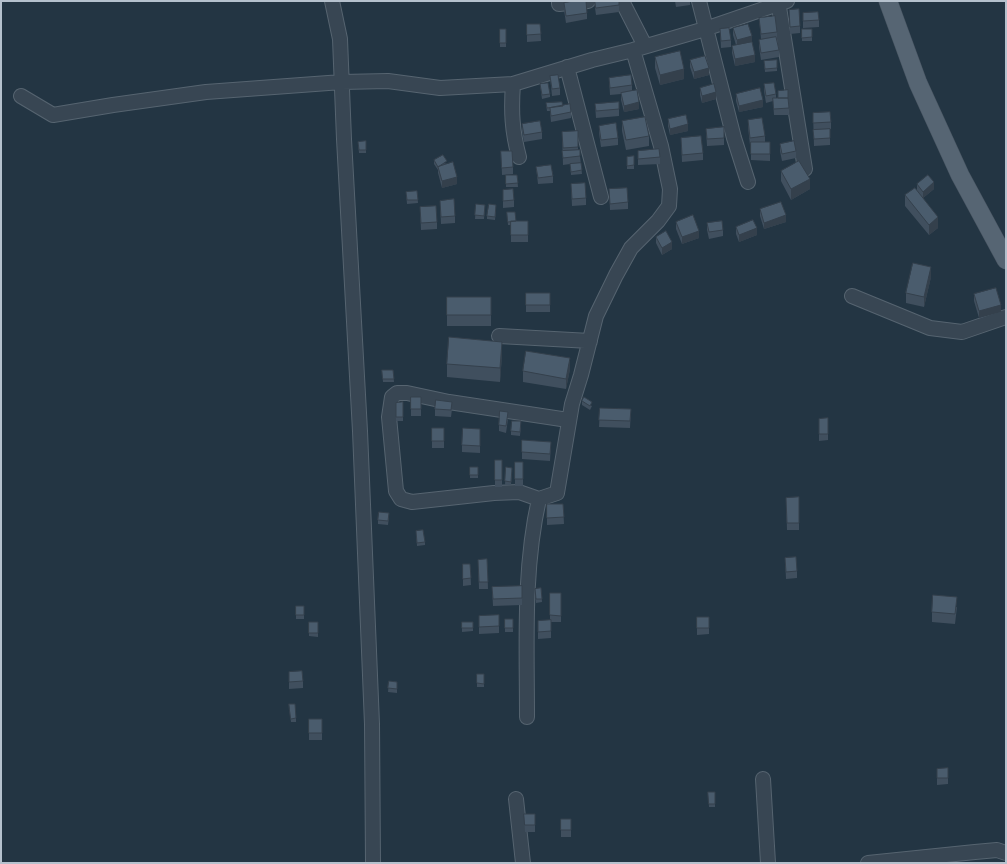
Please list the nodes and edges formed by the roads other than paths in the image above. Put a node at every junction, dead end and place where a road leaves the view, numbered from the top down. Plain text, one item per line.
1 (332, 1) edge
2 (558, 1) edge
3 (588, 1) edge
4 (622, 1) edge
5 (699, 1) edge
6 (888, 1) edge
7 (781, 3) edge
8 (706, 29) junction
9 (639, 48) junction
10 (567, 67) junction
11 (342, 82) junction
12 (513, 84) junction
13 (21, 96) dead end
14 (519, 157) dead end
15 (805, 169) edge
16 (748, 182) dead end
17 (601, 197) dead end
18 (1006, 260) edge
19 (852, 296) dead end
20 (1006, 317) edge
21 (499, 336) dead end
22 (590, 341) junction
23 (568, 420) junction
24 (539, 499) junction
25 (528, 717) dead end
26 (762, 779) dead end
27 (516, 798) dead end
28 (1006, 853) edge
29 (373, 863) edge
30 (523, 863) edge
31 (768, 863) edge
32 (868, 863) edge

1 - 11 street
2 - 3 street
4 - 9 street
5 - 8 street
6 - 18 main road
7 - 8 street
7 - 15 street
8 - 9 street
8 - 16 street
9 - 10 street
9 - 22 street
10 - 12 street
10 - 17 street
11 - 12 street
11 - 13 street
11 - 29 street
12 - 14 street
19 - 20 street
21 - 22 street
22 - 23 street
23 - 24 street
23 - 24 street
24 - 25 street
26 - 31 street
27 - 30 street
28 - 32 street

